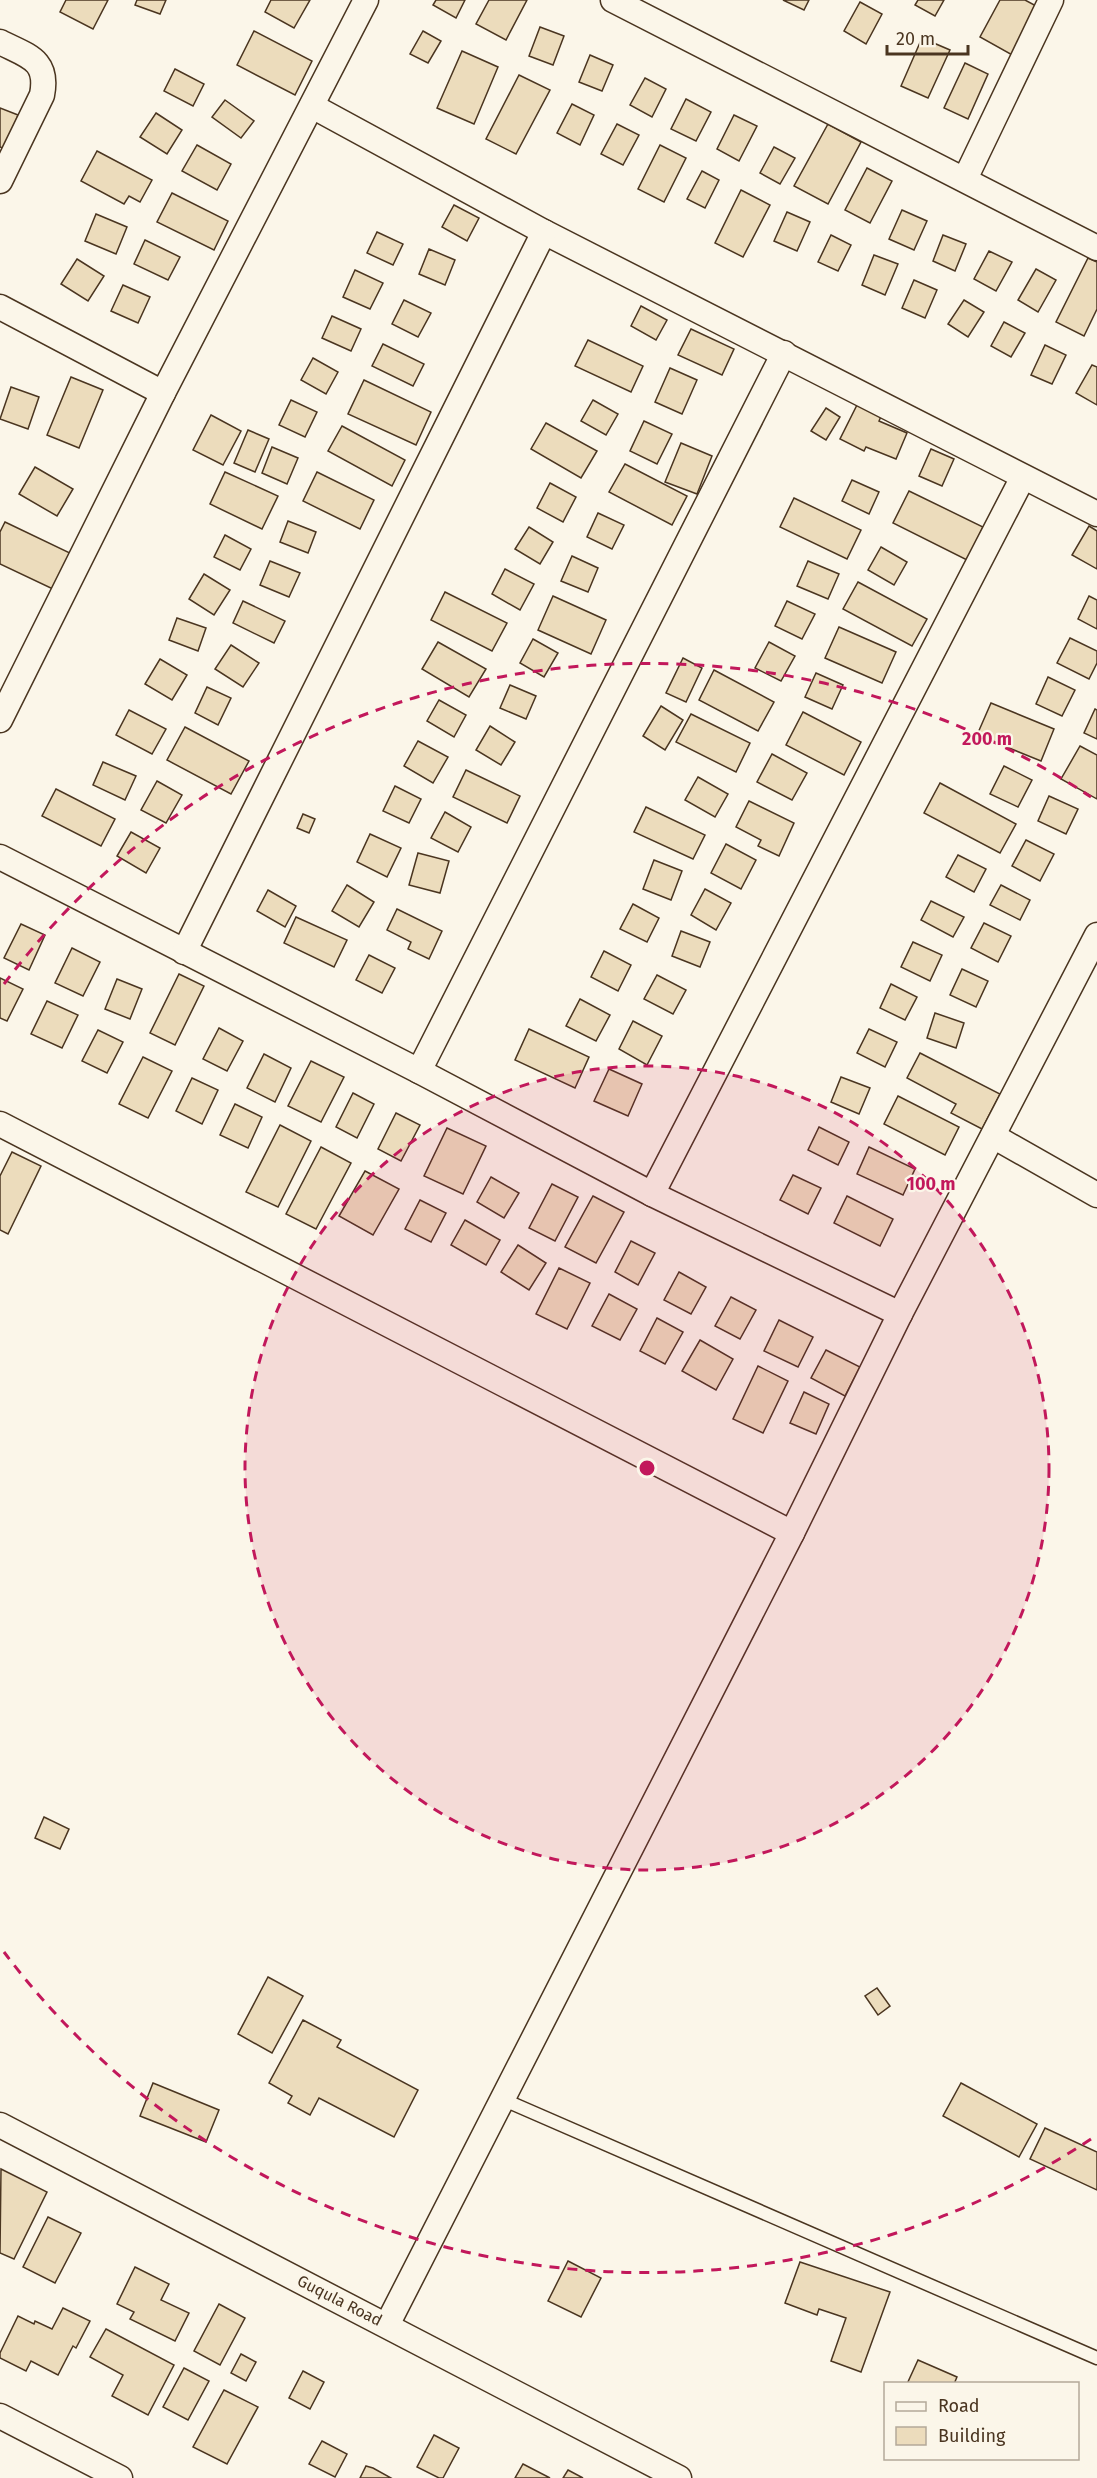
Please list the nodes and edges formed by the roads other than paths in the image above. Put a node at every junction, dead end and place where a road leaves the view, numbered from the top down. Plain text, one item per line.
1 (366, 0) edge
2 (613, 0) edge
3 (1051, 0) edge
4 (0, 42) edge
5 (312, 106) junction
6 (965, 179) junction
7 (0, 181) edge
8 (544, 232) junction
9 (1097, 248) edge
10 (0, 308) edge
11 (784, 353) junction
12 (163, 393) junction
13 (1023, 477) junction
14 (1097, 514) edge
15 (0, 720) edge
16 (0, 857) edge
17 (1097, 935) edge
18 (184, 952) junction
19 (419, 1071) junction
20 (0, 1124) edge
21 (993, 1136) junction
22 (652, 1194) junction
23 (1097, 1195) edge
24 (900, 1314) junction
25 (792, 1533) junction
26 (502, 2099) junction
27 (0, 2125) edge
28 (387, 2325) junction
29 (1097, 2358) edge
30 (0, 2416) edge
31 (671, 2476) edge
32 (120, 2478) edge

1 - 5 street
2 - 6 street
3 - 6 street
4 - 7 street
5 - 8 street
5 - 12 street
6 - 9 street
8 - 11 street
8 - 18 street
10 - 12 street
11 - 13 street
11 - 19 street
12 - 15 street
13 - 14 street
13 - 22 street
16 - 18 street
17 - 21 street
18 - 19 street
19 - 22 street
20 - 25 street
21 - 23 street
21 - 24 street
22 - 24 street
24 - 25 street
25 - 26 street
26 - 28 street
26 - 29 lane
27 - 28 street, Guqula Road
28 - 31 street, Guqula Road
30 - 32 street

